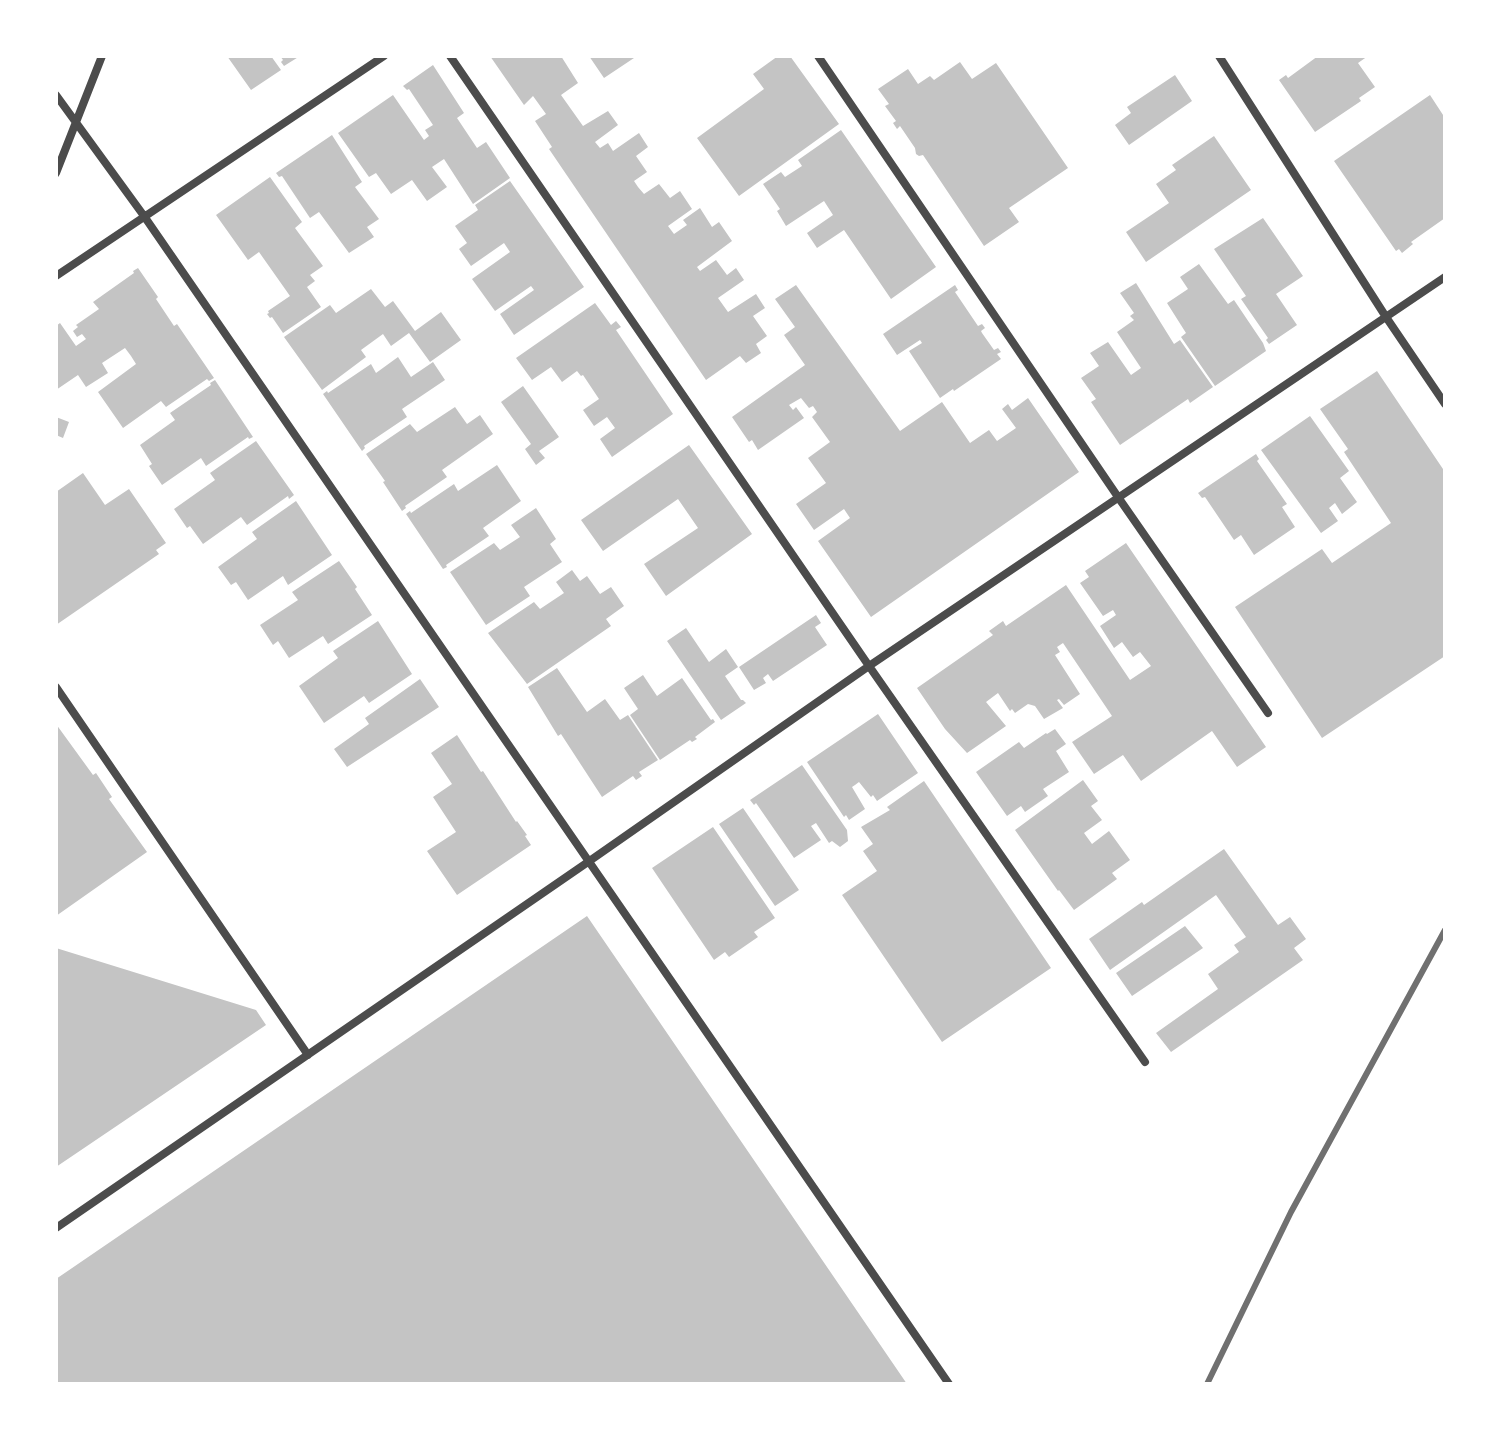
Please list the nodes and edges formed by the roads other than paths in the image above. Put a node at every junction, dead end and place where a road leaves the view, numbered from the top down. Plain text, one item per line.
1 (102, 56) edge
2 (384, 56) edge
3 (450, 56) edge
4 (818, 56) edge
5 (1219, 56) edge
6 (56, 95) edge
7 (75, 123) junction
8 (56, 173) edge
9 (144, 216) junction
10 (56, 276) edge
11 (1445, 277) edge
12 (1386, 317) junction
13 (1445, 404) edge
14 (1118, 497) junction
15 (869, 666) junction
16 (56, 687) edge
17 (1268, 713) dead end
18 (588, 862) junction
19 (308, 1055) junction
20 (1145, 1062) dead end
21 (56, 1228) edge
22 (949, 1384) edge

1 - 7 street
2 - 9 street
3 - 15 street
4 - 14 street
5 - 12 street
6 - 7 street
7 - 8 street
7 - 9 street
9 - 10 street
9 - 18 street
11 - 12 street
12 - 13 street
12 - 14 street
14 - 15 street
14 - 17 street
15 - 18 street
15 - 20 street
16 - 19 street
18 - 19 street
18 - 22 street
19 - 21 street

